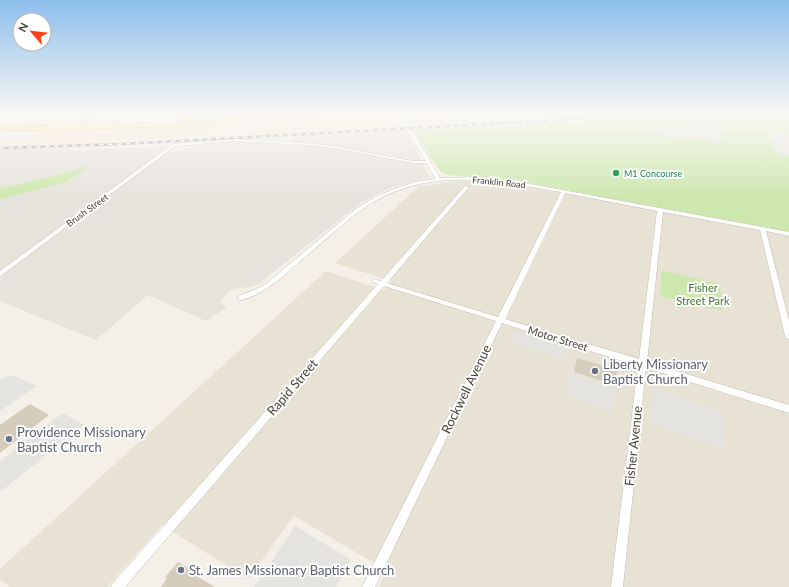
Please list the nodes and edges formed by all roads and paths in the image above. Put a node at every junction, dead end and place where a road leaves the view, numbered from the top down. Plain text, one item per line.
1 (219, 141) edge
2 (260, 141) edge
3 (416, 141) edge
4 (429, 162) junction
5 (439, 180) junction
6 (467, 187) dead end
7 (564, 191) junction
8 (660, 210) junction
9 (763, 230) junction
10 (789, 234) edge
11 (0, 274) edge
12 (378, 282) junction
13 (242, 298) dead end
14 (500, 320) junction
15 (789, 336) edge
16 (642, 364) junction
17 (789, 409) edge
18 (117, 587) edge
19 (368, 587) edge
20 (617, 587) edge

1 - 11 street, Brush Street
2 - 4 street, Brush Street
3 - 4 street
4 - 5 street
5 - 7 street, Franklin Road
5 - 13 street, Franklin Road
6 - 12 street, Rapid Street
7 - 8 street, Franklin Road
7 - 14 street, Rockwell Avenue
8 - 9 street, Franklin Road
8 - 16 street, Fisher Avenue
9 - 10 street, Franklin Road
9 - 15 street
12 - 14 street, Motor Street
12 - 18 street, Rapid Street
14 - 16 street, Motor Street
14 - 19 street, Rockwell Avenue
16 - 17 street, Motor Street
16 - 20 street, Fisher Avenue

